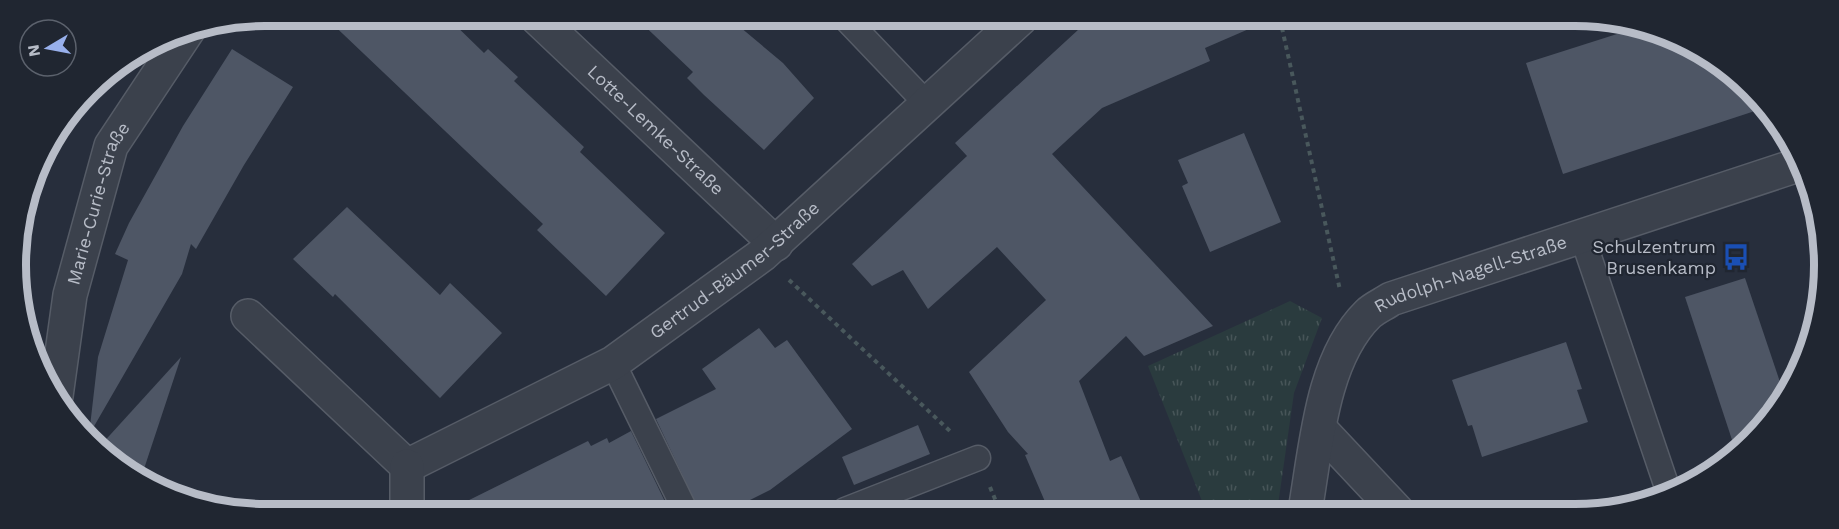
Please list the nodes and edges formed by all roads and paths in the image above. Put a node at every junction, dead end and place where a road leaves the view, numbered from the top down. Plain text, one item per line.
1 (545, 26) edge
2 (852, 26) edge
3 (1012, 26) edge
4 (1282, 26) edge
5 (181, 41) edge
6 (927, 105) junction
7 (1792, 167) edge
8 (1582, 236) junction
9 (769, 249) junction
10 (248, 316) dead end
11 (1350, 336) junction
12 (613, 363) junction
13 (58, 384) edge
14 (1320, 429) junction
15 (978, 458) junction
16 (407, 466) junction
17 (1665, 485) edge
18 (407, 504) edge
19 (683, 504) edge
20 (860, 504) edge
21 (997, 504) edge
22 (1306, 504) edge
23 (1390, 504) edge

1 - 9 street, Lotte-Lemke-Straße
2 - 6 lane
3 - 6 street, Gertrud-Bäumer-Straße
4 - 11 path
5 - 13 street, Marie-Curie-Straße
6 - 9 street, Gertrud-Bäumer-Straße
7 - 8 street, Rudolph-Nagell-Straße
8 - 11 street, Rudolph-Nagell-Straße
8 - 17 lane
9 - 12 street, Gertrud-Bäumer-Straße
9 - 15 path
10 - 16 street
11 - 14 street, Rudolph-Nagell-Straße
12 - 16 street, Gertrud-Bäumer-Straße
12 - 19 lane
14 - 22 street, Rudolph-Nagell-Straße
14 - 23 street
15 - 20 lane
15 - 21 path
16 - 18 street

